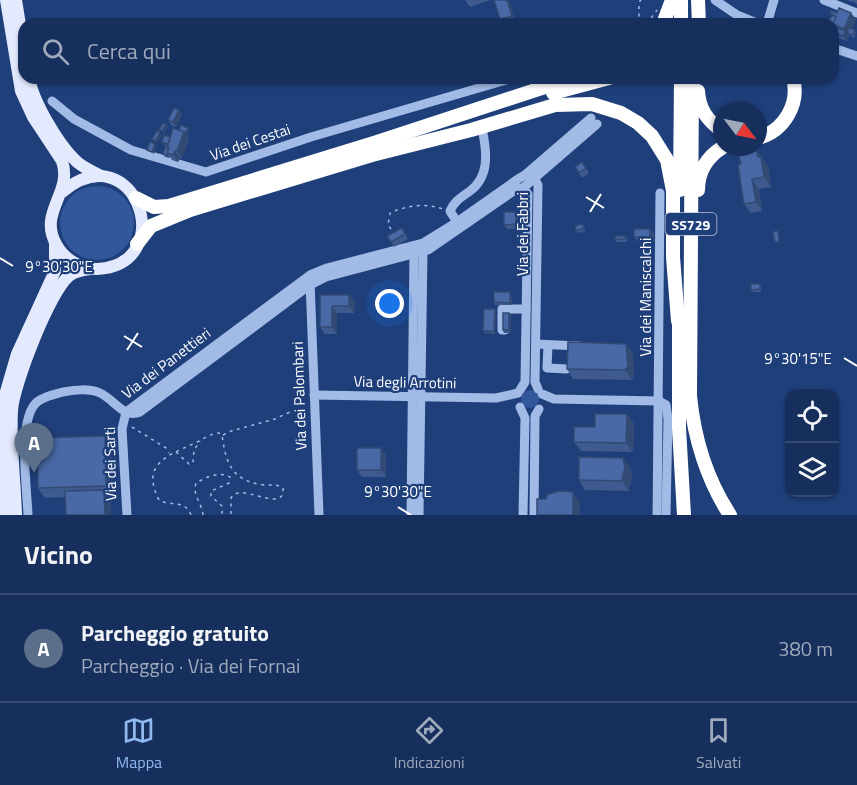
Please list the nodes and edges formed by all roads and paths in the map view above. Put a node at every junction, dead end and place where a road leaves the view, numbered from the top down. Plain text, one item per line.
1 (6, 0) edge
2 (16, 0) edge
3 (641, 0) edge
4 (672, 0) edge
5 (681, 0) edge
6 (696, 0) edge
7 (715, 0) edge
8 (774, 0) edge
9 (824, 0) edge
10 (657, 10) dead end
11 (857, 13) edge
12 (19, 18) edge
13 (639, 18) edge
14 (651, 18) edge
15 (665, 18) edge
16 (681, 18) edge
17 (693, 18) edge
18 (698, 18) edge
19 (744, 18) edge
20 (769, 18) edge
21 (839, 49) edge
22 (856, 52) edge
23 (18, 73) edge
24 (20, 84) edge
25 (30, 84) edge
26 (495, 84) edge
27 (555, 84) edge
28 (590, 84) edge
29 (681, 84) edge
30 (692, 84) edge
31 (698, 84) edge
32 (793, 84) edge
33 (470, 92) junction
34 (52, 100) dead end
35 (475, 106) dead end
36 (594, 121) dead end
37 (713, 124) edge
38 (483, 134) dead end
39 (767, 134) edge
40 (373, 149) junction
41 (713, 156) edge
42 (102, 177) junction
43 (530, 177) junction
44 (523, 188) junction
45 (62, 192) junction
46 (660, 194) dead end
47 (136, 198) junction
48 (450, 211) junction
49 (457, 222) junction
50 (391, 229) dead end
51 (55, 243) junction
52 (137, 244) junction
53 (418, 250) junction
54 (93, 269) junction
55 (690, 276) junction
56 (310, 280) junction
57 (532, 290) junction
58 (526, 309) junction
59 (678, 321) junction
60 (526, 332) junction
61 (536, 344) junction
62 (548, 345) junction
63 (594, 347) edge
64 (567, 369) edge
65 (540, 391) junction
66 (519, 392) junction
67 (314, 395) junction
68 (416, 397) junction
69 (496, 398) junction
70 (554, 399) junction
71 (659, 401) junction
72 (519, 406) junction
73 (540, 407) junction
74 (126, 412) junction
75 (315, 416) junction
76 (222, 435) junction
77 (200, 441) junction
78 (680, 451) junction
79 (701, 451) junction
80 (176, 452) junction
81 (169, 453) junction
82 (2, 491) edge
83 (6, 512) edge
84 (662, 512) edge
85 (28, 515) edge
86 (126, 515) edge
87 (191, 515) edge
88 (203, 515) edge
89 (222, 515) edge
90 (231, 515) edge
91 (319, 515) edge
92 (411, 515) edge
93 (419, 515) edge
94 (523, 515) edge
95 (534, 515) edge
96 (684, 515) edge
97 (693, 515) edge
98 (730, 515) edge
99 (735, 515) edge

1 - 23 main road
2 - 12 main road
3 - 13 path
4 - 15 highway
5 - 16 highway
6 - 17 highway
6 - 18 highway
7 - 19 street
8 - 20 street
9 - 11 street
10 - 14 path
21 - 22 street
24 - 45 main road
25 - 42 main road
26 - 33 street, Via dei Cestai
27 - 40 highway
28 - 40 highway
29 - 59 highway, SS729
30 - 55 highway, SS729
31 - 37 highway
32 - 39 highway
33 - 34 street, Via dei Cestai
33 - 35 street
36 - 43 street
38 - 48 street
40 - 47 highway
40 - 52 highway
40 - 59 highway
41 - 55 highway
42 - 45 main road
42 - 47 main road
43 - 44 street, Via dei Panettieri
43 - 49 street, Via dei Panettieri
43 - 57 street, Via dei Fabbri
44 - 53 street, Via dei Panettieri
44 - 57 street, Via dei Fabbri
45 - 51 main road
46 - 71 street, Via dei Maniscalchi
47 - 52 main road
48 - 49 street
48 - 50 path
49 - 53 street, Via dei Panettieri
51 - 54 main road
51 - 82 main road
52 - 54 main road
53 - 56 street, Via dei Panettieri
53 - 68 street
54 - 83 main road
55 - 79 highway, SS729
56 - 67 street, Via dei Palombari
56 - 74 street, Via dei Panettieri
57 - 58 street, Via dei Fabbri
57 - 61 street, Via dei Fabbri
58 - 60 street, Via dei Fabbri
58 - 60 street
59 - 78 highway, SS729
60 - 66 street, Via dei Fabbri
61 - 62 street
61 - 65 street, Via dei Fabbri
62 - 63 street
62 - 64 street
65 - 66 street
65 - 70 street
65 - 73 street
66 - 69 street
66 - 72 street
67 - 68 street, Via degli Arrotini
67 - 75 street, Via dei Palombari
68 - 69 street, Via degli Arrotini
68 - 92 street
68 - 93 street
69 - 72 street
70 - 71 street
70 - 73 street
71 - 84 street, Via dei Maniscalchi
72 - 73 street
72 - 94 street
73 - 95 street
74 - 81 path
74 - 85 street
74 - 86 street, Via dei Sarti
75 - 76 path
75 - 91 street, Via dei Palombari
76 - 77 path
76 - 90 path
77 - 80 path
77 - 80 path
78 - 96 highway, SS729
78 - 97 highway
79 - 98 highway, SS729
79 - 99 highway
80 - 81 path
81 - 87 path
82 - 83 main road
88 - 89 path

